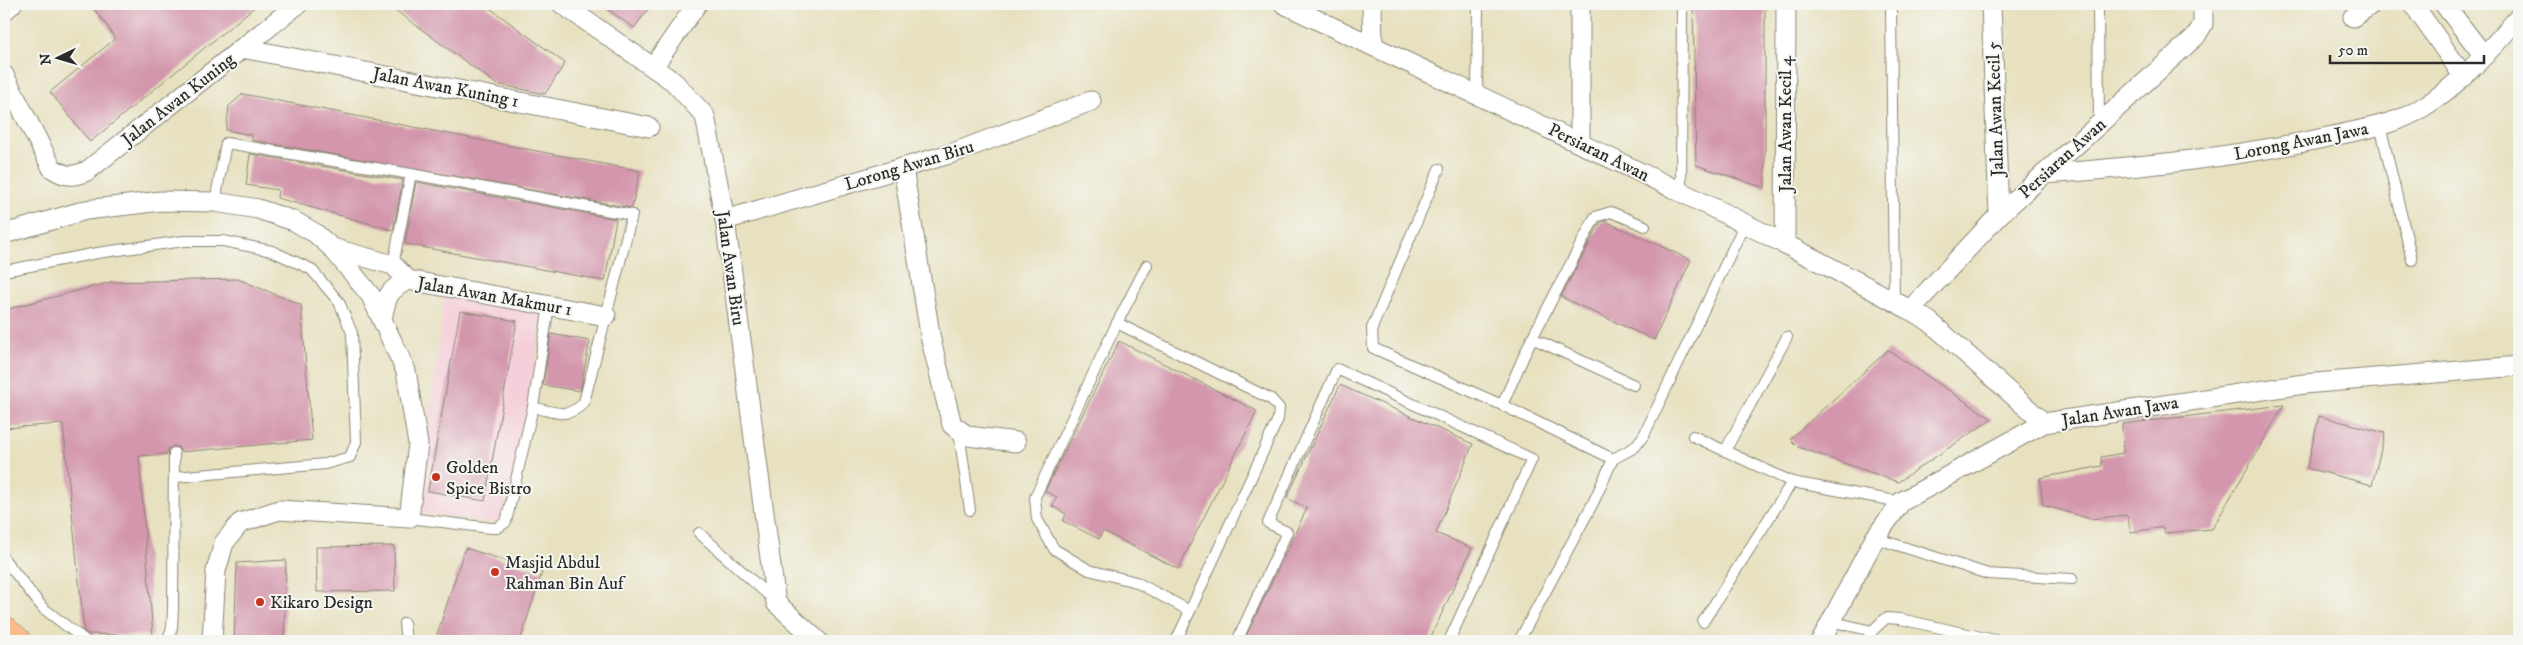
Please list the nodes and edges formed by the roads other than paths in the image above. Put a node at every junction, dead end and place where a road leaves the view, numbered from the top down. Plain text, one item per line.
1 (12, 4) edge
2 (298, 4) edge
3 (562, 4) edge
4 (697, 4) edge
5 (1284, 4) edge
6 (1372, 4) edge
7 (1478, 4) edge
8 (1580, 4) edge
9 (1682, 4) edge
10 (1786, 4) edge
11 (1891, 4) edge
12 (1991, 4) edge
13 (2098, 4) edge
14 (2203, 4) edge
15 (2372, 4) edge
16 (2413, 4) edge
17 (2444, 4) edge
18 (4, 11) edge
19 (2519, 16) edge
20 (2353, 17) dead end
21 (1373, 46) junction
22 (242, 48) junction
23 (2484, 56) junction
24 (653, 67) junction
25 (4, 75) edge
26 (2464, 77) junction
27 (1477, 96) junction
28 (1090, 101) dead end
29 (2099, 125) junction
30 (2380, 125) junction
31 (649, 127) dead end
32 (1580, 142) junction
33 (903, 168) junction
34 (1439, 169) dead end
35 (411, 174) junction
36 (2044, 174) junction
37 (1681, 193) junction
38 (215, 202) junction
39 (1999, 215) junction
40 (725, 220) junction
41 (1745, 223) junction
42 (1645, 226) dead end
43 (4, 234) edge
44 (1785, 245) junction
45 (332, 248) junction
46 (2412, 260) dead end
47 (393, 265) junction
48 (1147, 265) dead end
49 (4, 271) edge
50 (408, 280) junction
51 (549, 305) junction
52 (1902, 305) junction
53 (606, 316) junction
54 (382, 319) junction
55 (1117, 323) junction
56 (1787, 337) dead end
57 (1532, 338) junction
58 (2519, 366) edge
59 (1634, 385) dead end
60 (1502, 405) junction
61 (533, 407) junction
62 (2044, 422) junction
63 (959, 432) junction
64 (1694, 436) dead end
65 (1016, 442) dead end
66 (1725, 451) junction
67 (174, 453) dead end
68 (1613, 458) junction
69 (175, 477) junction
70 (1792, 482) junction
71 (1901, 502) junction
72 (970, 510) dead end
73 (409, 518) junction
74 (699, 533) dead end
75 (1874, 538) junction
76 (4, 559) edge
77 (2072, 579) dead end
78 (776, 602) junction
79 (1190, 611) junction
80 (1830, 621) junction
81 (404, 622) dead end
82 (1703, 622) dead end
83 (4, 630) edge
84 (1872, 631) junction
85 (17, 641) edge
86 (86, 641) edge
87 (167, 641) edge
88 (212, 641) edge
89 (406, 641) edge
90 (818, 641) edge
91 (1176, 641) edge
92 (1237, 641) edge
93 (1449, 641) edge
94 (1519, 641) edge
95 (1821, 641) edge
96 (1867, 641) edge
97 (1999, 641) edge

1 - 18 street
2 - 22 street, Jalan Awan Kuning
3 - 24 street, Jalan Awan Biru
4 - 24 street
5 - 21 street, Persiaran Awan
6 - 21 street
7 - 27 lane
8 - 32 street
9 - 37 lane
10 - 44 street, Jalan Awan Kecil 4
11 - 52 lane
12 - 39 street, Jalan Awan Kecil 5
13 - 29 lane
14 - 29 street, Persiaran Awan
15 - 20 street
16 - 26 street
17 - 23 street
19 - 23 street, Lorong Awan Jawa
21 - 27 street, Persiaran Awan
22 - 25 street, Jalan Awan Kuning
22 - 31 street, Jalan Awan Kuning 1
23 - 26 street, Lorong Awan Jawa
24 - 40 street, Jalan Awan Biru
26 - 30 street, Lorong Awan Jawa
27 - 32 street, Persiaran Awan
28 - 33 street, Lorong Awan Biru
29 - 36 street, Persiaran Awan
30 - 36 street, Lorong Awan Jawa
30 - 46 lane
32 - 37 street, Persiaran Awan
33 - 40 street, Lorong Awan Biru
33 - 63 street
34 - 60 lane
35 - 38 lane
35 - 47 lane
35 - 53 lane
36 - 39 street, Persiaran Awan
37 - 41 street, Persiaran Awan
38 - 43 street
38 - 45 street
39 - 52 street, Persiaran Awan
40 - 78 street, Jalan Awan Biru
41 - 44 street, Persiaran Awan
41 - 68 lane
42 - 57 lane
44 - 52 street, Persiaran Awan
45 - 47 street, Jalan Awan Makmur 1
45 - 54 street
47 - 50 street, Jalan Awan Makmur 1
48 - 55 lane
49 - 69 lane
50 - 51 street, Jalan Awan Makmur 1
50 - 54 street
51 - 53 street, Jalan Awan Makmur 1
51 - 61 lane
52 - 62 street, Persiaran Awan
53 - 61 lane
54 - 73 street
55 - 79 lane
55 - 79 lane
56 - 66 lane
57 - 59 lane
57 - 60 lane
58 - 62 street, Jalan Awan Jawa
60 - 68 lane
61 - 73 lane
62 - 71 street, Jalan Awan Jawa
63 - 65 street
63 - 72 lane
64 - 66 lane
66 - 70 lane
67 - 69 lane
68 - 94 lane
69 - 87 lane
70 - 71 lane
70 - 82 lane
71 - 75 street, Jalan Awan Jawa
73 - 88 street
74 - 78 lane
75 - 77 lane
75 - 80 street, Jalan Awan Jawa
76 - 86 lane
78 - 90 street
79 - 91 lane
80 - 84 lane
80 - 95 street, Jalan Awan Jawa
81 - 89 lane
83 - 85 main road
84 - 96 lane
84 - 97 lane
92 - 93 lane

